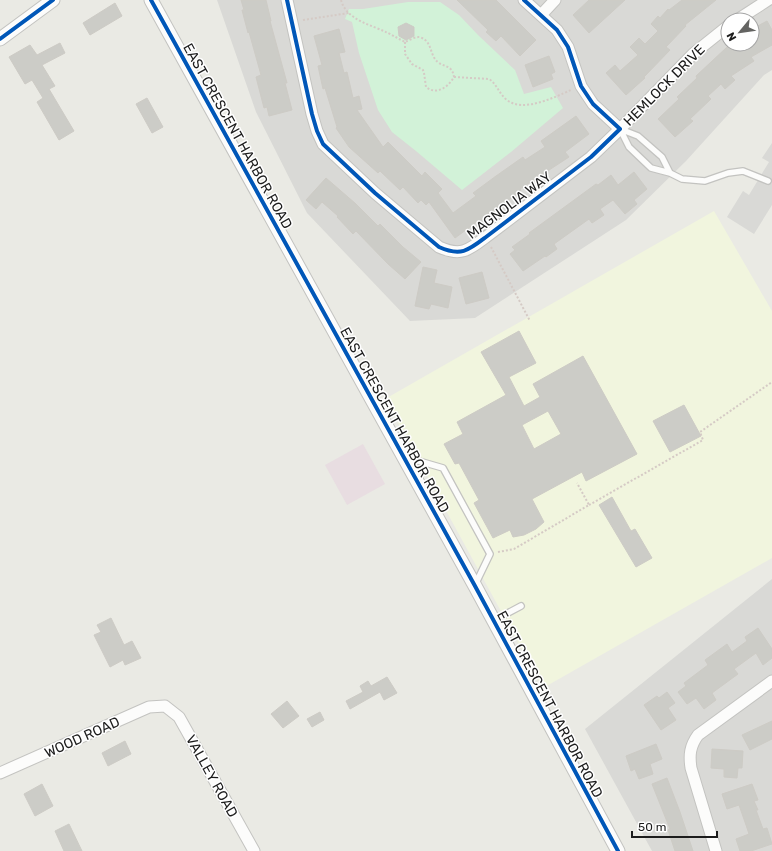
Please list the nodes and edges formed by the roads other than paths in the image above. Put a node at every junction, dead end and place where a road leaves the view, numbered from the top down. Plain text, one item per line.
1 (53, 0) edge
2 (151, 0) edge
3 (287, 0) edge
4 (524, 0) edge
5 (555, 0) edge
6 (768, 0) edge
7 (749, 12) edge
8 (541, 15) junction
9 (720, 32) edge
10 (0, 39) edge
11 (620, 129) junction
12 (670, 173) junction
13 (768, 182) dead end
14 (403, 456) junction
15 (474, 586) junction
16 (521, 606) dead end
17 (493, 621) junction
18 (772, 681) edge
19 (165, 706) joint
20 (0, 773) edge
21 (254, 851) edge
22 (618, 851) edge
23 (716, 851) edge

1 - 10 street
2 - 14 street, EAST CRESCENT HARBOR ROAD
3 - 11 street, MAGNOLIA WAY
4 - 8 street
5 - 8 street
6 - 7 street
8 - 11 street
9 - 11 street, HEMLOCK DRIVE
11 - 12 lane
11 - 12 lane
12 - 13 lane
14 - 15 street, EAST CRESCENT HARBOR ROAD
14 - 15 lane
15 - 17 street, EAST CRESCENT HARBOR ROAD
16 - 17 lane
17 - 22 street, EAST CRESCENT HARBOR ROAD
18 - 23 street
19 - 20 street, WOOD ROAD
19 - 21 street, VALLEY ROAD

